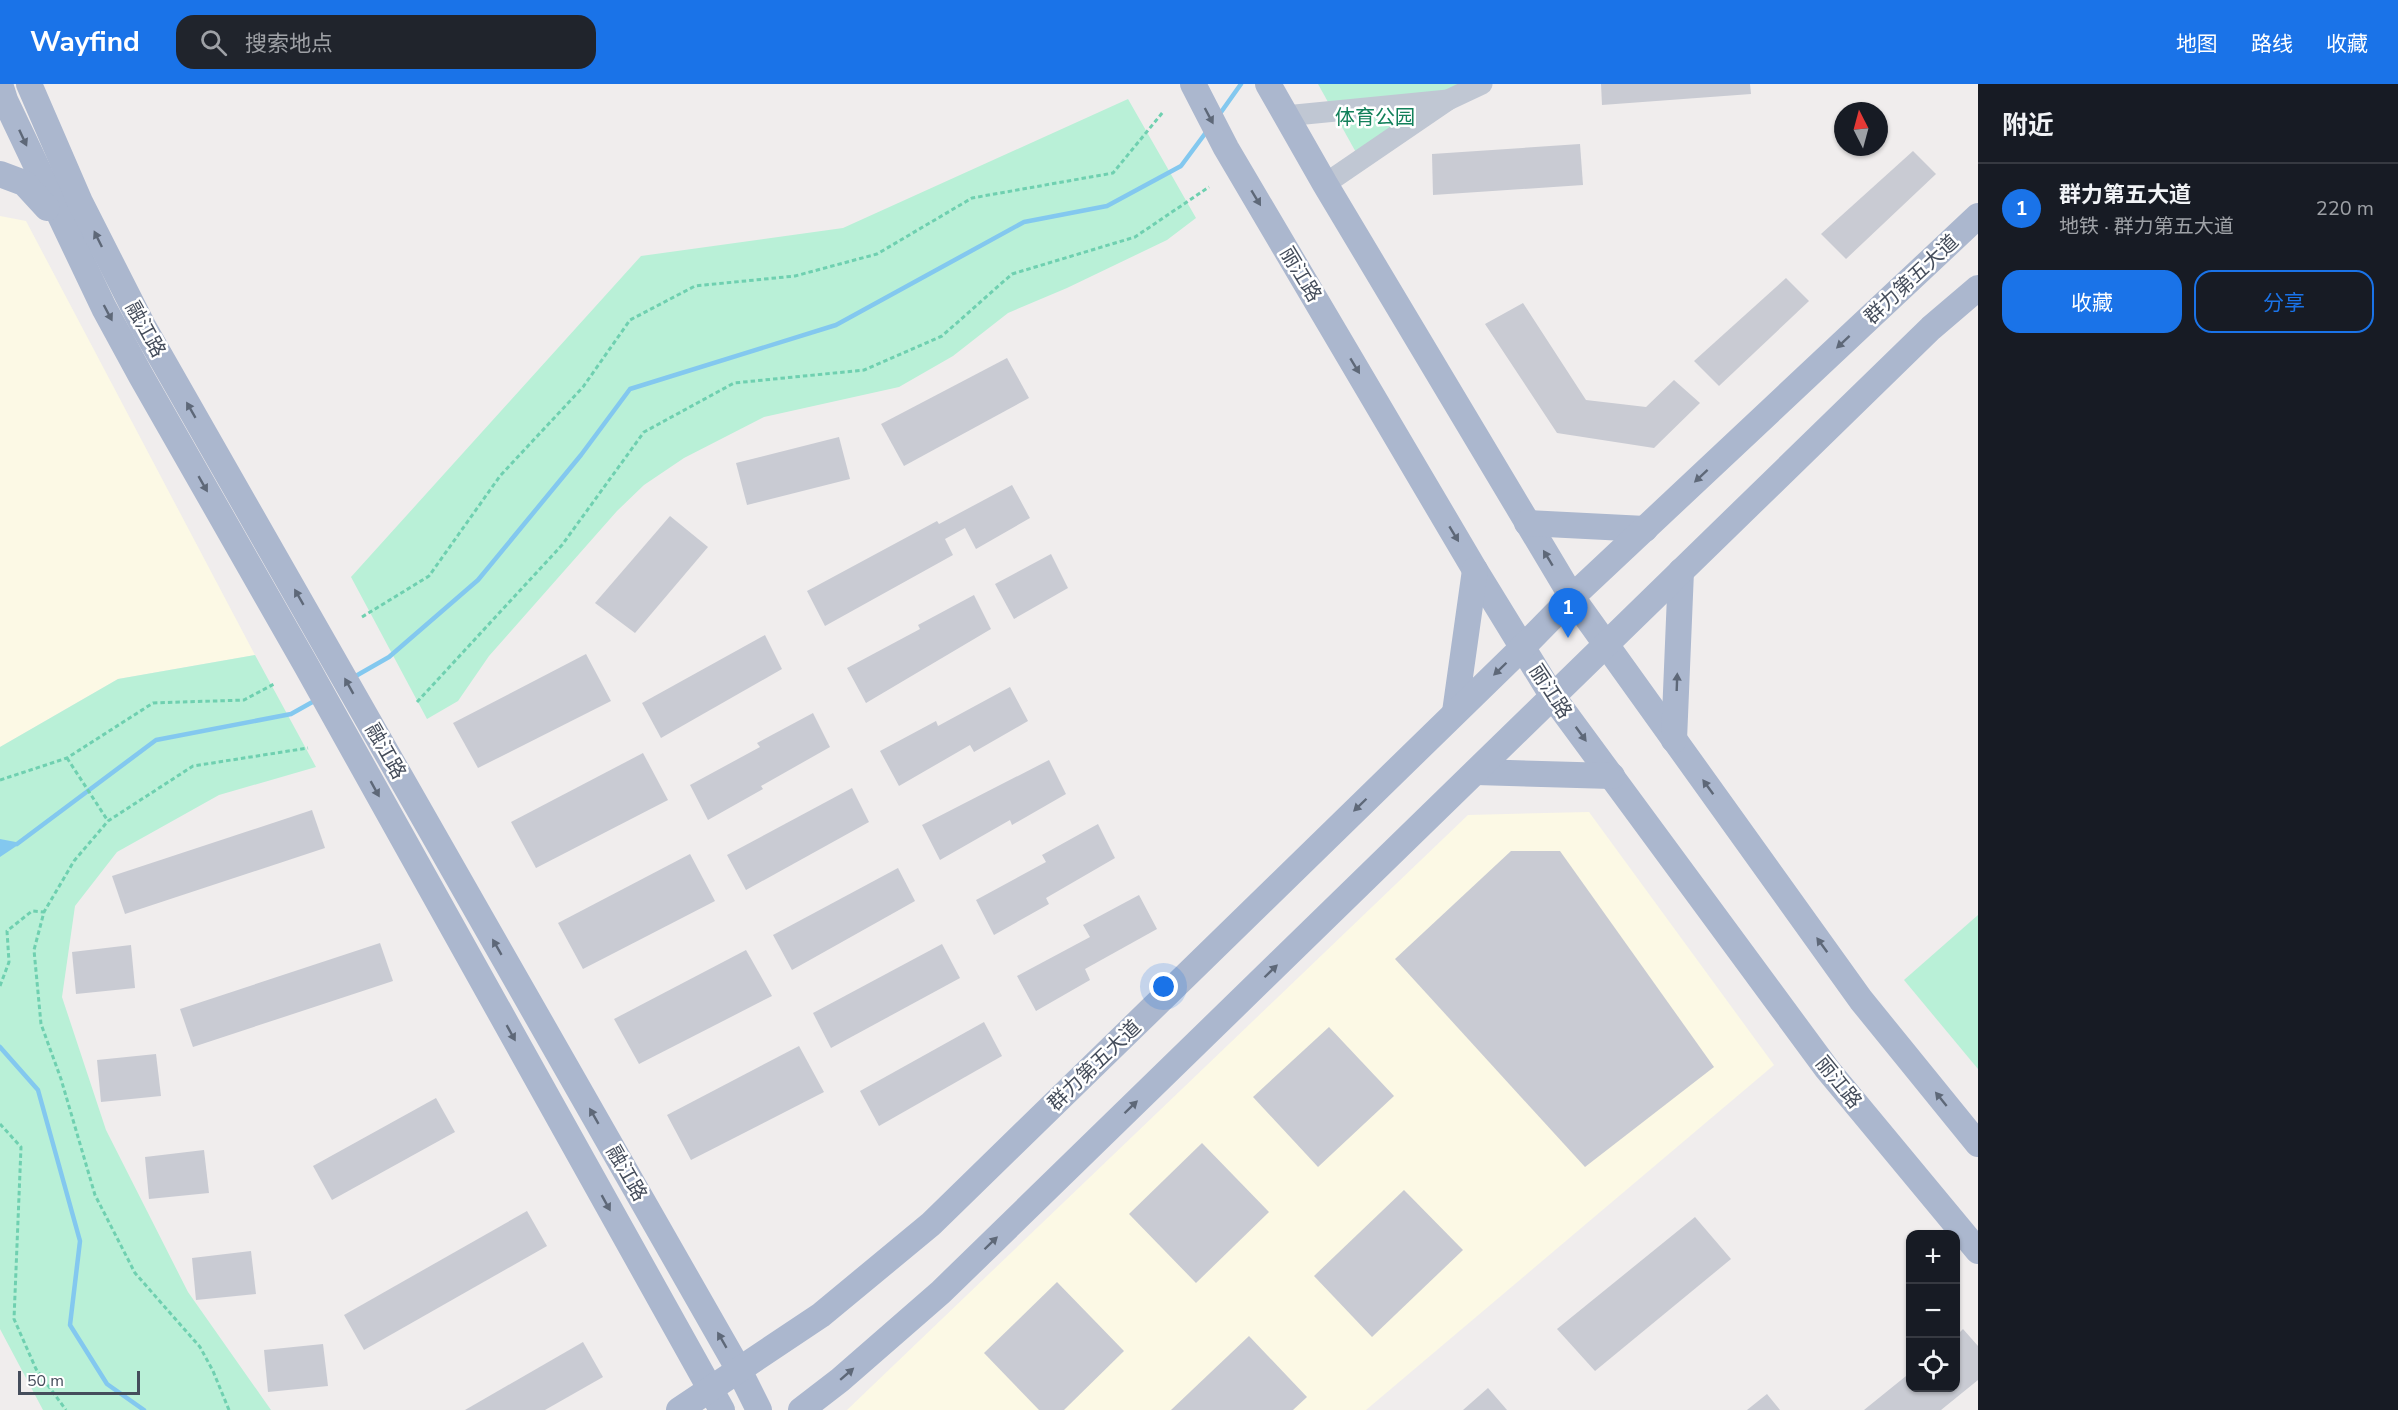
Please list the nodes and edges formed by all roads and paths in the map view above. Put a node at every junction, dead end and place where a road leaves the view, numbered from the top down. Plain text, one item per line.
1 (27, 84) edge
2 (1193, 84) edge
3 (1268, 84) edge
4 (1482, 84) edge
5 (2, 96) edge
6 (1448, 100) junction
7 (1163, 112) dead end
8 (1285, 116) junction
9 (0, 174) edge
10 (1324, 184) junction
11 (1209, 187) dead end
12 (1978, 216) edge
13 (66, 230) junction
14 (1978, 288) edge
15 (1527, 523) junction
16 (1644, 529) junction
17 (1475, 570) junction
18 (1681, 571) junction
19 (1572, 597) junction
20 (362, 617) dead end
21 (1606, 645) junction
22 (1523, 647) junction
23 (274, 684) dead end
24 (1553, 697) junction
25 (417, 702) dead end
26 (1455, 712) junction
27 (1674, 740) junction
28 (308, 748) dead end
29 (67, 758) junction
30 (1476, 772) junction
31 (1612, 776) junction
32 (0, 780) edge
33 (108, 821) junction
34 (44, 912) junction
35 (0, 986) edge
36 (0, 1124) edge
37 (1978, 1144) edge
38 (1978, 1251) edge
39 (739, 1370) junction
40 (716, 1399) edge
41 (66, 1410) edge
42 (229, 1410) edge
43 (679, 1410) edge
44 (759, 1410) edge
45 (801, 1410) edge

1 - 5 main road
39 -> 1 main road, 融江路
2 -> 17 main road, 丽江路
3 - 8 main road
4 - 6 street
5 -> 13 main road, 融江路
6 - 8 street
6 - 10 street
7 - 20 path
8 - 10 main road
9 - 13 main road
10 - 15 main road
11 - 25 path
12 -> 16 main road, 群力第五大道
13 -> 40 main road, 融江路
14 - 18 main road
15 - 16 main road
19 -> 15 main road
16 - 19 main road, 群力第五大道
17 - 22 main road, 丽江路
17 - 26 main road
18 - 21 main road
27 -> 18 main road
19 - 21 main road
19 - 22 main road, 群力第五大道
21 - 24 main road
21 - 27 main road
22 - 24 main road, 丽江路
22 -> 26 main road, 群力第五大道
23 - 29 path
24 - 30 main road
24 -> 31 main road, 丽江路
26 -> 39 main road, 群力第五大道
37 -> 27 main road
28 - 33 path
29 - 32 path
29 - 33 path
30 - 31 main road
45 -> 30 main road
31 - 38 main road, 丽江路
33 - 34 path
34 - 35 path
34 - 42 path
36 - 41 path
39 - 40 main road, 群力第五大道
39 - 44 main road, 融江路
40 - 43 main road, 群力第五大道

